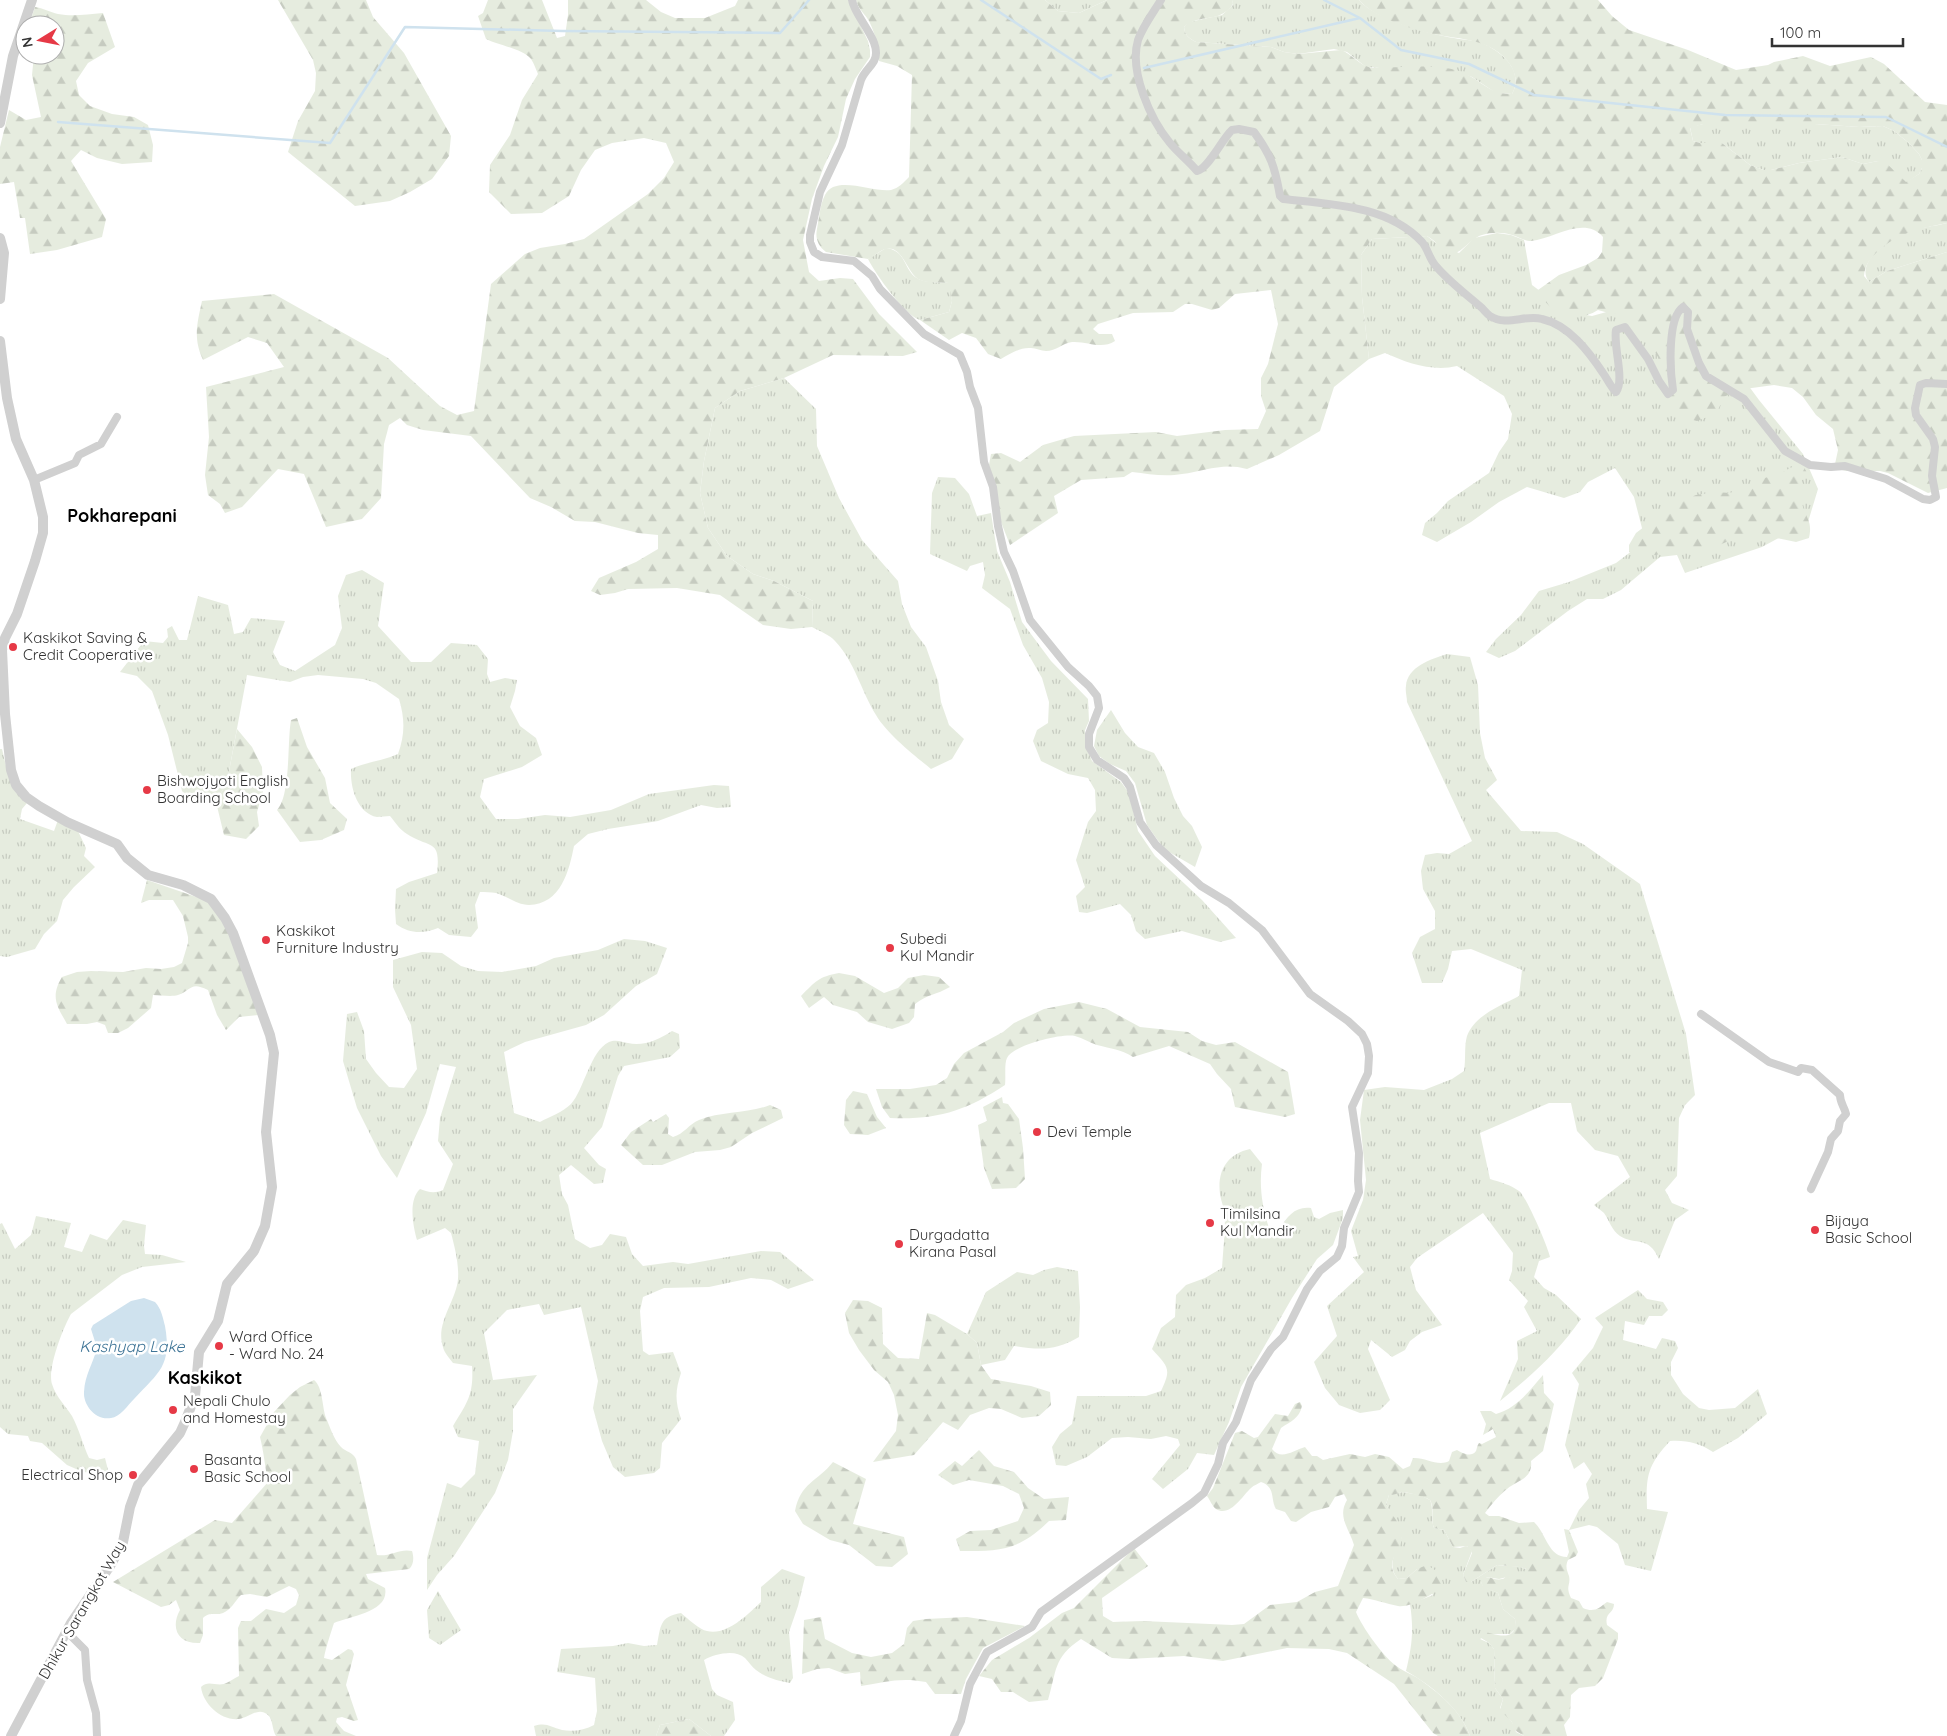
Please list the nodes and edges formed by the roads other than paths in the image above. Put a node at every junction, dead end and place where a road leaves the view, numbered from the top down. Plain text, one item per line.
1 (32, 0) edge
2 (852, 0) edge
3 (1160, 0) edge
4 (0, 123) edge
5 (0, 238) edge
6 (0, 299) edge
7 (0, 341) edge
8 (1947, 384) edge
9 (117, 417) dead end
10 (34, 480) junction
11 (1701, 1014) dead end
12 (1811, 1189) dead end
13 (67, 1632) junction
14 (11, 1736) edge
15 (97, 1736) edge
16 (954, 1736) edge

1 - 4 street
2 - 16 street
3 - 8 street
5 - 6 street
7 - 10 street, Dhikur Sarangkot Way
9 - 10 street
10 - 13 street, Dhikur Sarangkot Way
11 - 12 street
13 - 14 street, Dhikur Sarangkot Way
13 - 15 street

